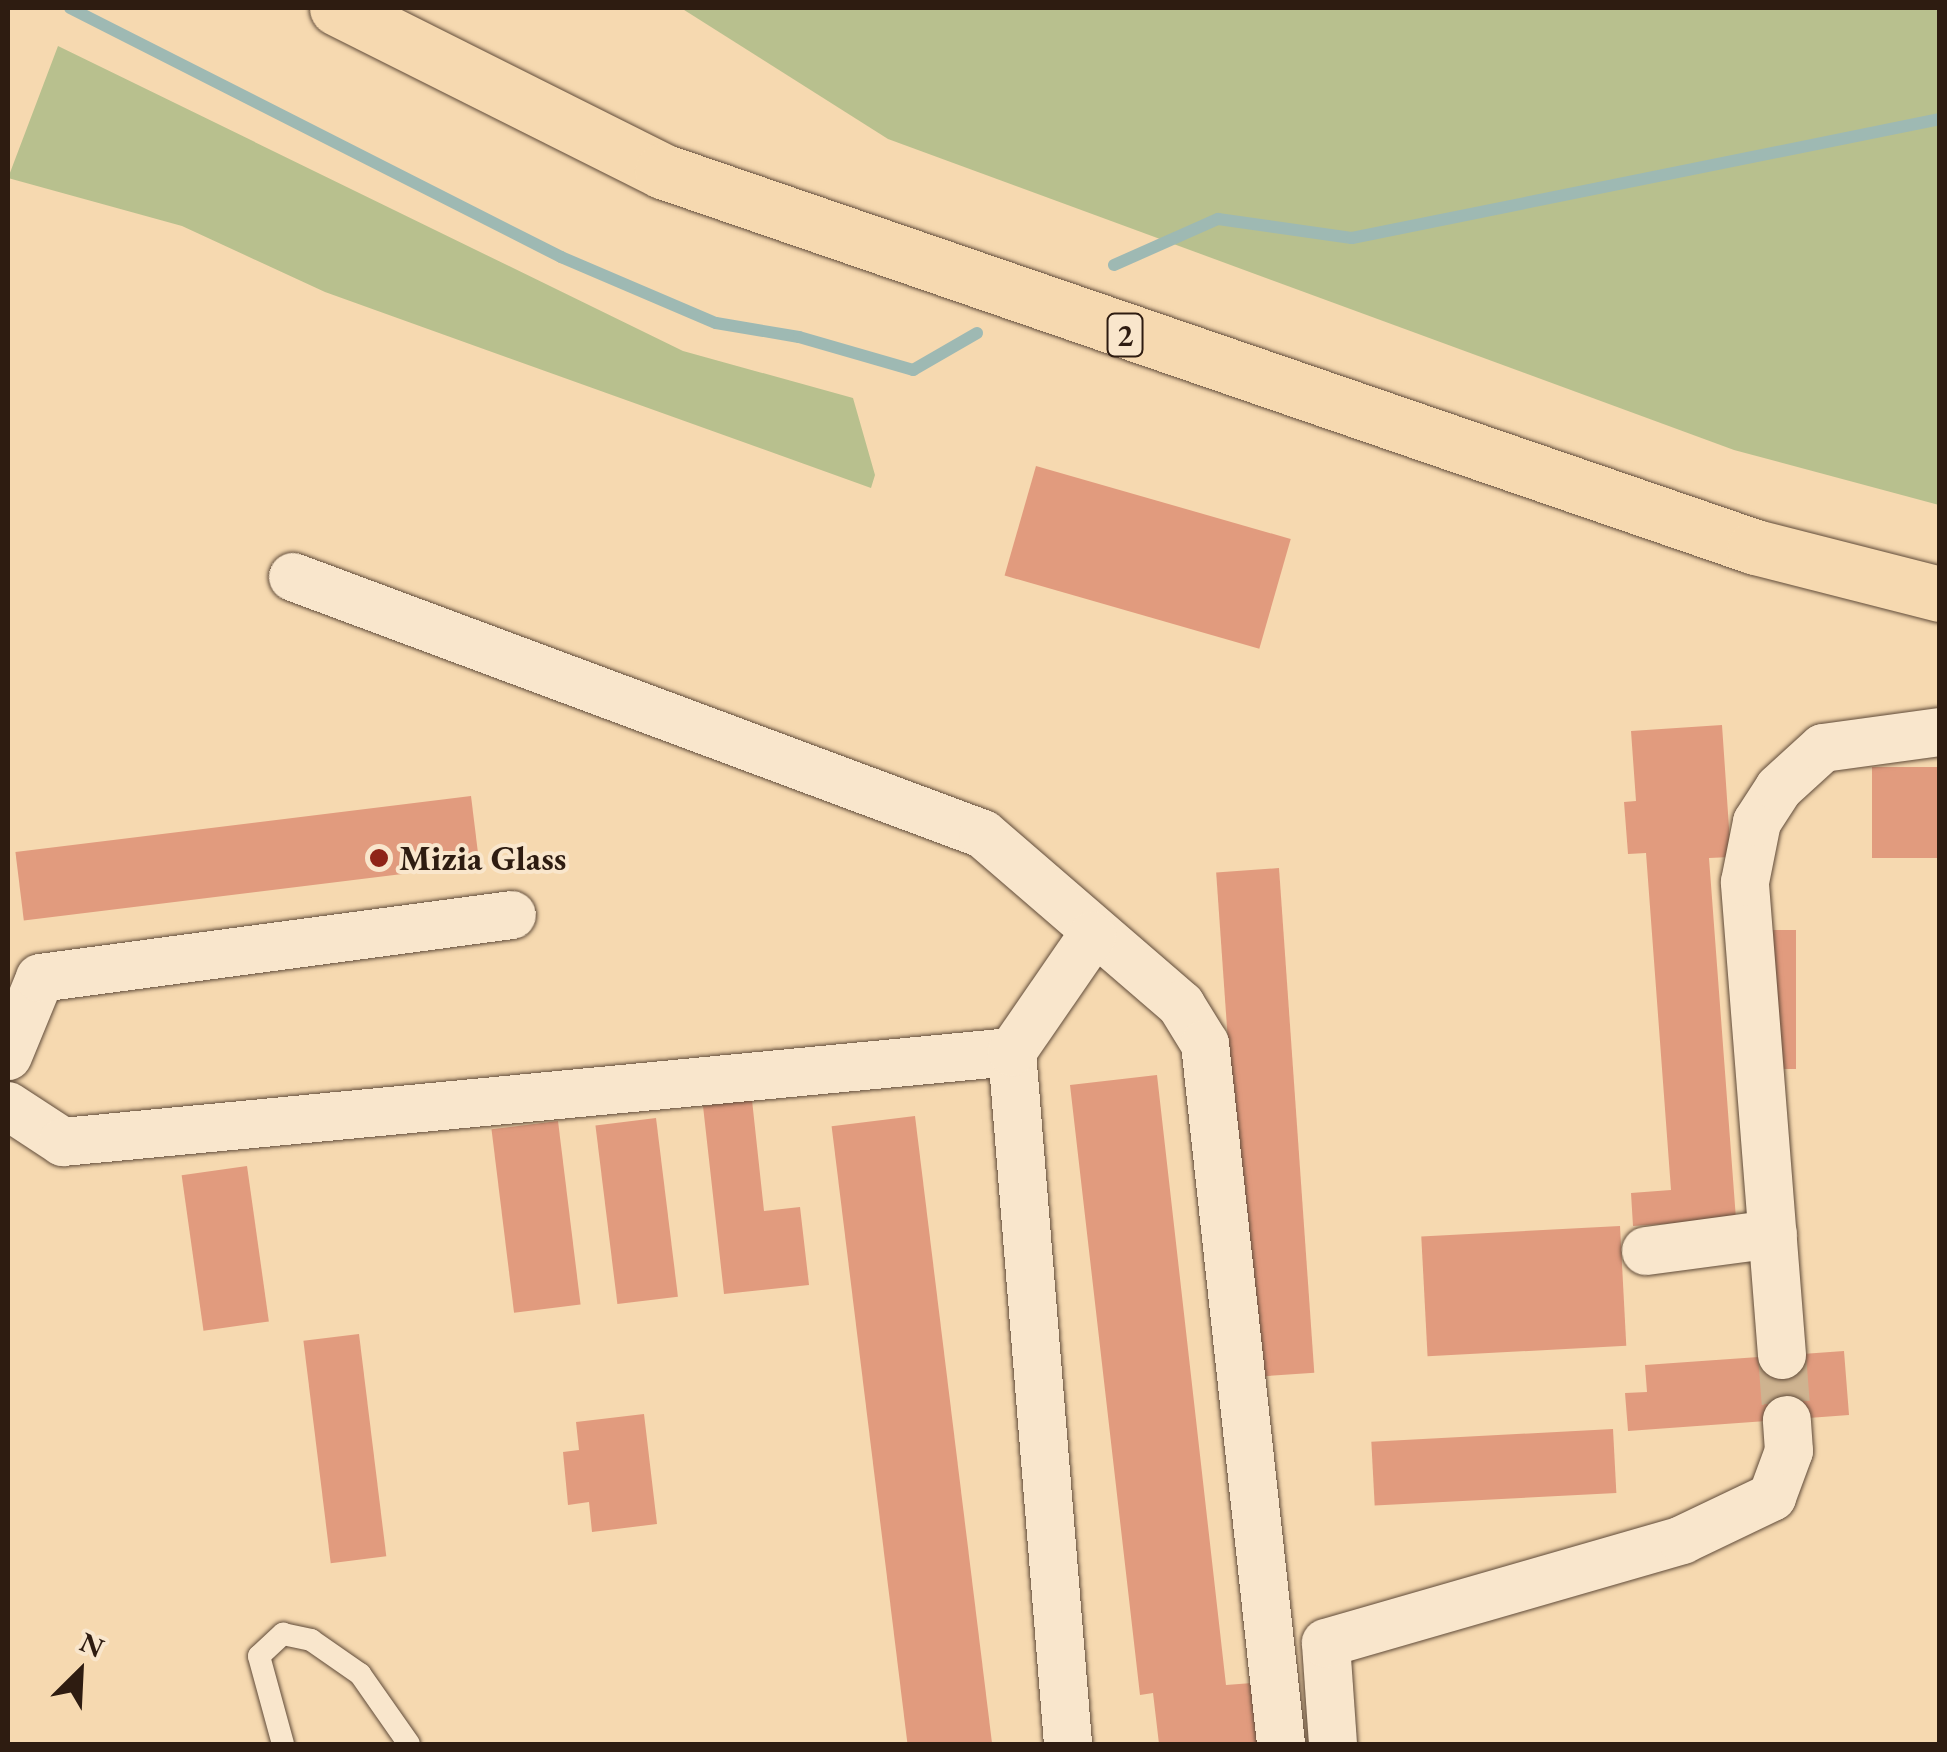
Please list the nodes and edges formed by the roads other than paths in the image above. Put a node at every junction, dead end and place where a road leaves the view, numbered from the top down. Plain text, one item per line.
1 (338, 8) edge
2 (293, 578) dead end
3 (1940, 594) edge
4 (1940, 732) edge
5 (512, 915) dead end
6 (1092, 936) junction
7 (1012, 1052) junction
8 (8, 1056) edge
9 (8, 1106) edge
10 (1773, 1234) junction
11 (1646, 1251) dead end
12 (1782, 1355) tunnel mouth
13 (1787, 1420) tunnel mouth
14 (283, 1744) edge
15 (409, 1744) edge
16 (1068, 1744) edge
17 (1281, 1744) edge
18 (1333, 1744) edge

1 - 3 main road, 2
2 - 6 street
4 - 10 street
5 - 8 street
6 - 7 street
6 - 17 street
7 - 9 street
7 - 16 street
10 - 11 street
10 - 12 street
13 - 18 street
14 - 15 lane

